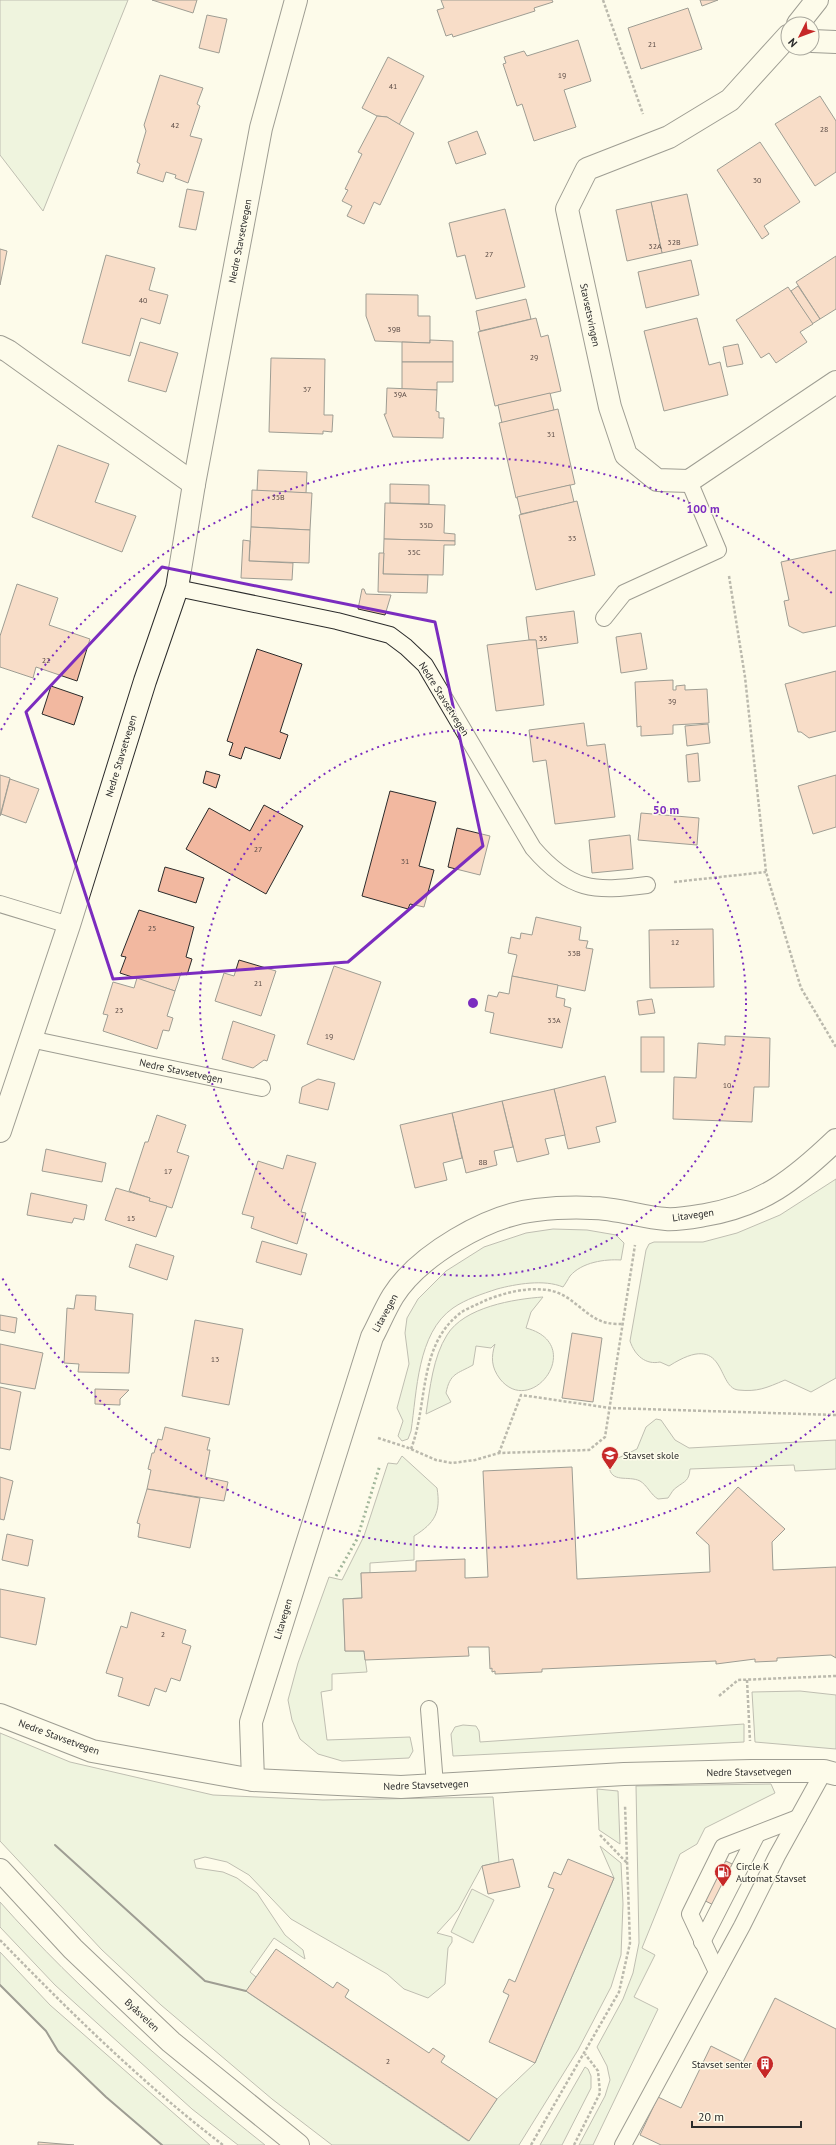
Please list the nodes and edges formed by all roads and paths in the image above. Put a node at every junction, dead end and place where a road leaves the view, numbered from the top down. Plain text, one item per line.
1 (296, 0) edge
2 (603, 0) edge
3 (817, 0) edge
4 (805, 16) edge
5 (820, 41) edge
6 (836, 42) edge
7 (780, 46) edge
8 (654, 143) junction
9 (0, 348) edge
10 (836, 382) edge
11 (689, 481) junction
12 (194, 484) junction
13 (718, 550) junction
14 (177, 588) junction
15 (604, 618) dead end
16 (766, 872) junction
17 (647, 885) joint
18 (0, 904) edge
19 (69, 925) junction
20 (30, 1039) junction
21 (836, 1047) edge
22 (262, 1088) dead end
23 (0, 1131) edge
24 (836, 1140) edge
25 (640, 1215) junction
26 (623, 1324) junction
27 (610, 1408) junction
28 (836, 1415) edge
29 (378, 1438) dead end
30 (411, 1450) junction
31 (499, 1453) junction
32 (836, 1676) edge
33 (747, 1680) junction
34 (719, 1696) dead end
35 (429, 1709) dead end
36 (0, 1715) edge
37 (750, 1742) dead end
38 (830, 1773) edge
39 (253, 1780) junction
40 (435, 1786) junction
41 (625, 1799) dead end
42 (798, 1818) junction
43 (757, 1834) junction
44 (600, 1835) dead end
45 (627, 1863) junction
46 (0, 1870) edge
47 (0, 1940) edge
48 (702, 1942) junction
49 (717, 1972) junction
50 (584, 2054) junction
51 (223, 2145) edge
52 (298, 2145) edge
53 (531, 2145) edge
54 (574, 2145) edge
55 (622, 2145) edge

1 - 12 street, Nedre Stavsetvegen
2 - 8 path
3 - 4 street, Stavsetsvingen
5 - 6 street
7 - 8 street, Stavsetsvingen
8 - 11 street, Stavsetsvingen
9 - 12 street
10 - 11 street
11 - 13 lane
12 - 14 street, Nedre Stavsetvegen
13 - 15 lane
13 - 16 path
14 - 17 lane, Nedre Stavsetvegen
14 - 19 street, Nedre Stavsetvegen
16 - 17 path
16 - 21 path
18 - 19 lane
19 - 20 street, Nedre Stavsetvegen
20 - 22 lane, Nedre Stavsetvegen
20 - 23 street, Nedre Stavsetvegen
24 - 25 street, Litavegen
25 - 26 path
25 - 39 street, Litavegen
26 - 27 path
26 - 30 path
27 - 28 path
27 - 31 path
27 - 31 path
29 - 30 path
30 - 31 path
32 - 33 path
33 - 34 path
33 - 37 path
35 - 40 lane
36 - 39 street, Nedre Stavsetvegen
38 - 40 street, Nedre Stavsetvegen
38 - 42 lane
39 - 40 street, Nedre Stavsetvegen
41 - 45 path
42 - 43 lane
42 - 49 lane
43 - 48 lane
43 - 48 lane
44 - 45 path
45 - 50 path
46 - 52 street, Byåsveien
47 - 51 path
48 - 49 lane
49 - 55 lane
50 - 53 path
50 - 54 path

